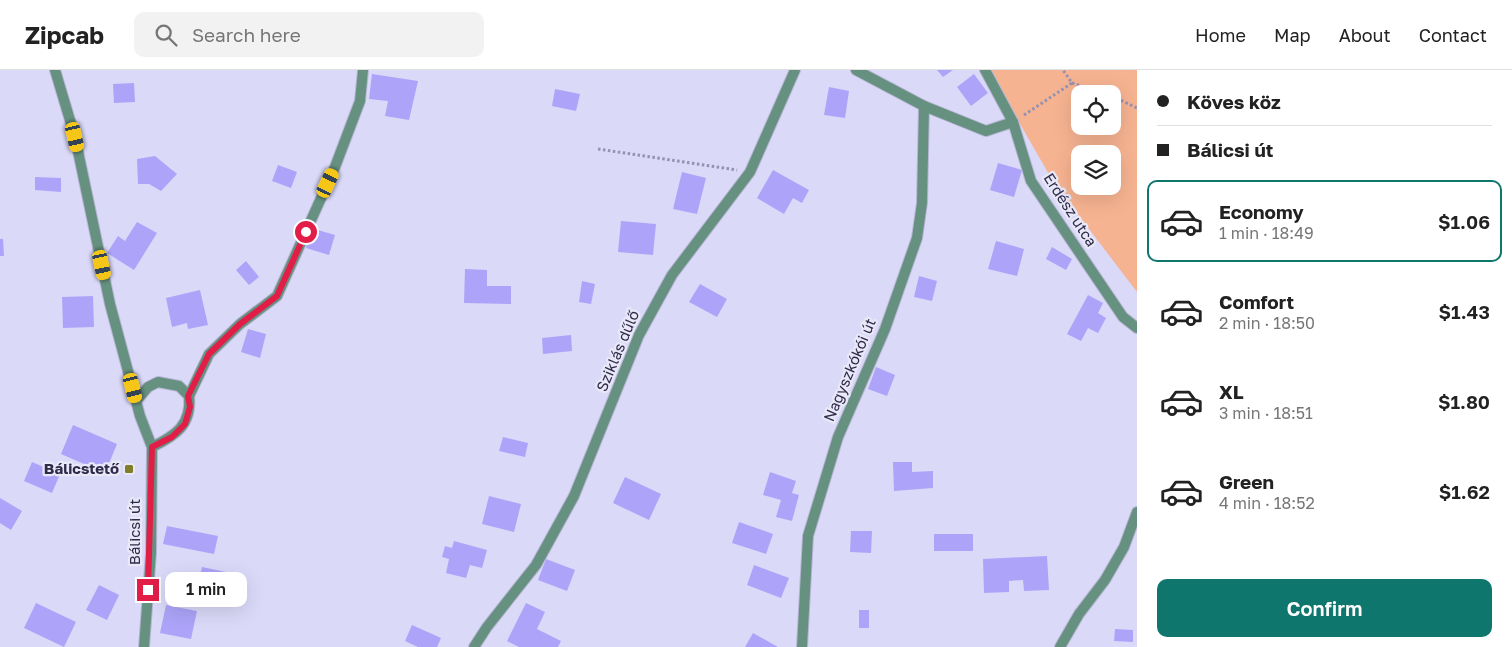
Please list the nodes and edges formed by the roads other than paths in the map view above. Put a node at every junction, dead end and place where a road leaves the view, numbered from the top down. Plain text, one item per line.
1 (55, 70) edge
2 (363, 70) edge
3 (795, 70) edge
4 (856, 70) edge
5 (985, 70) edge
6 (924, 106) junction
7 (1013, 122) junction
8 (1137, 328) edge
9 (188, 396) junction
10 (136, 401) junction
11 (152, 447) junction
12 (1137, 512) edge
13 (144, 647) edge
14 (474, 647) edge
15 (802, 647) edge
16 (1060, 647) edge

1 - 10 street, Bálicsi út
2 - 9 street
3 - 14 street, Sziklás dűlő
4 - 6 street
5 - 7 street, Erdész utca
6 - 7 street
6 - 15 street, Nagyszkókói út
7 - 8 street, Erdész utca
9 - 10 street
9 - 11 street
10 - 11 street, Bálicsi út
11 - 13 street, Bálicsi út
12 - 16 street

